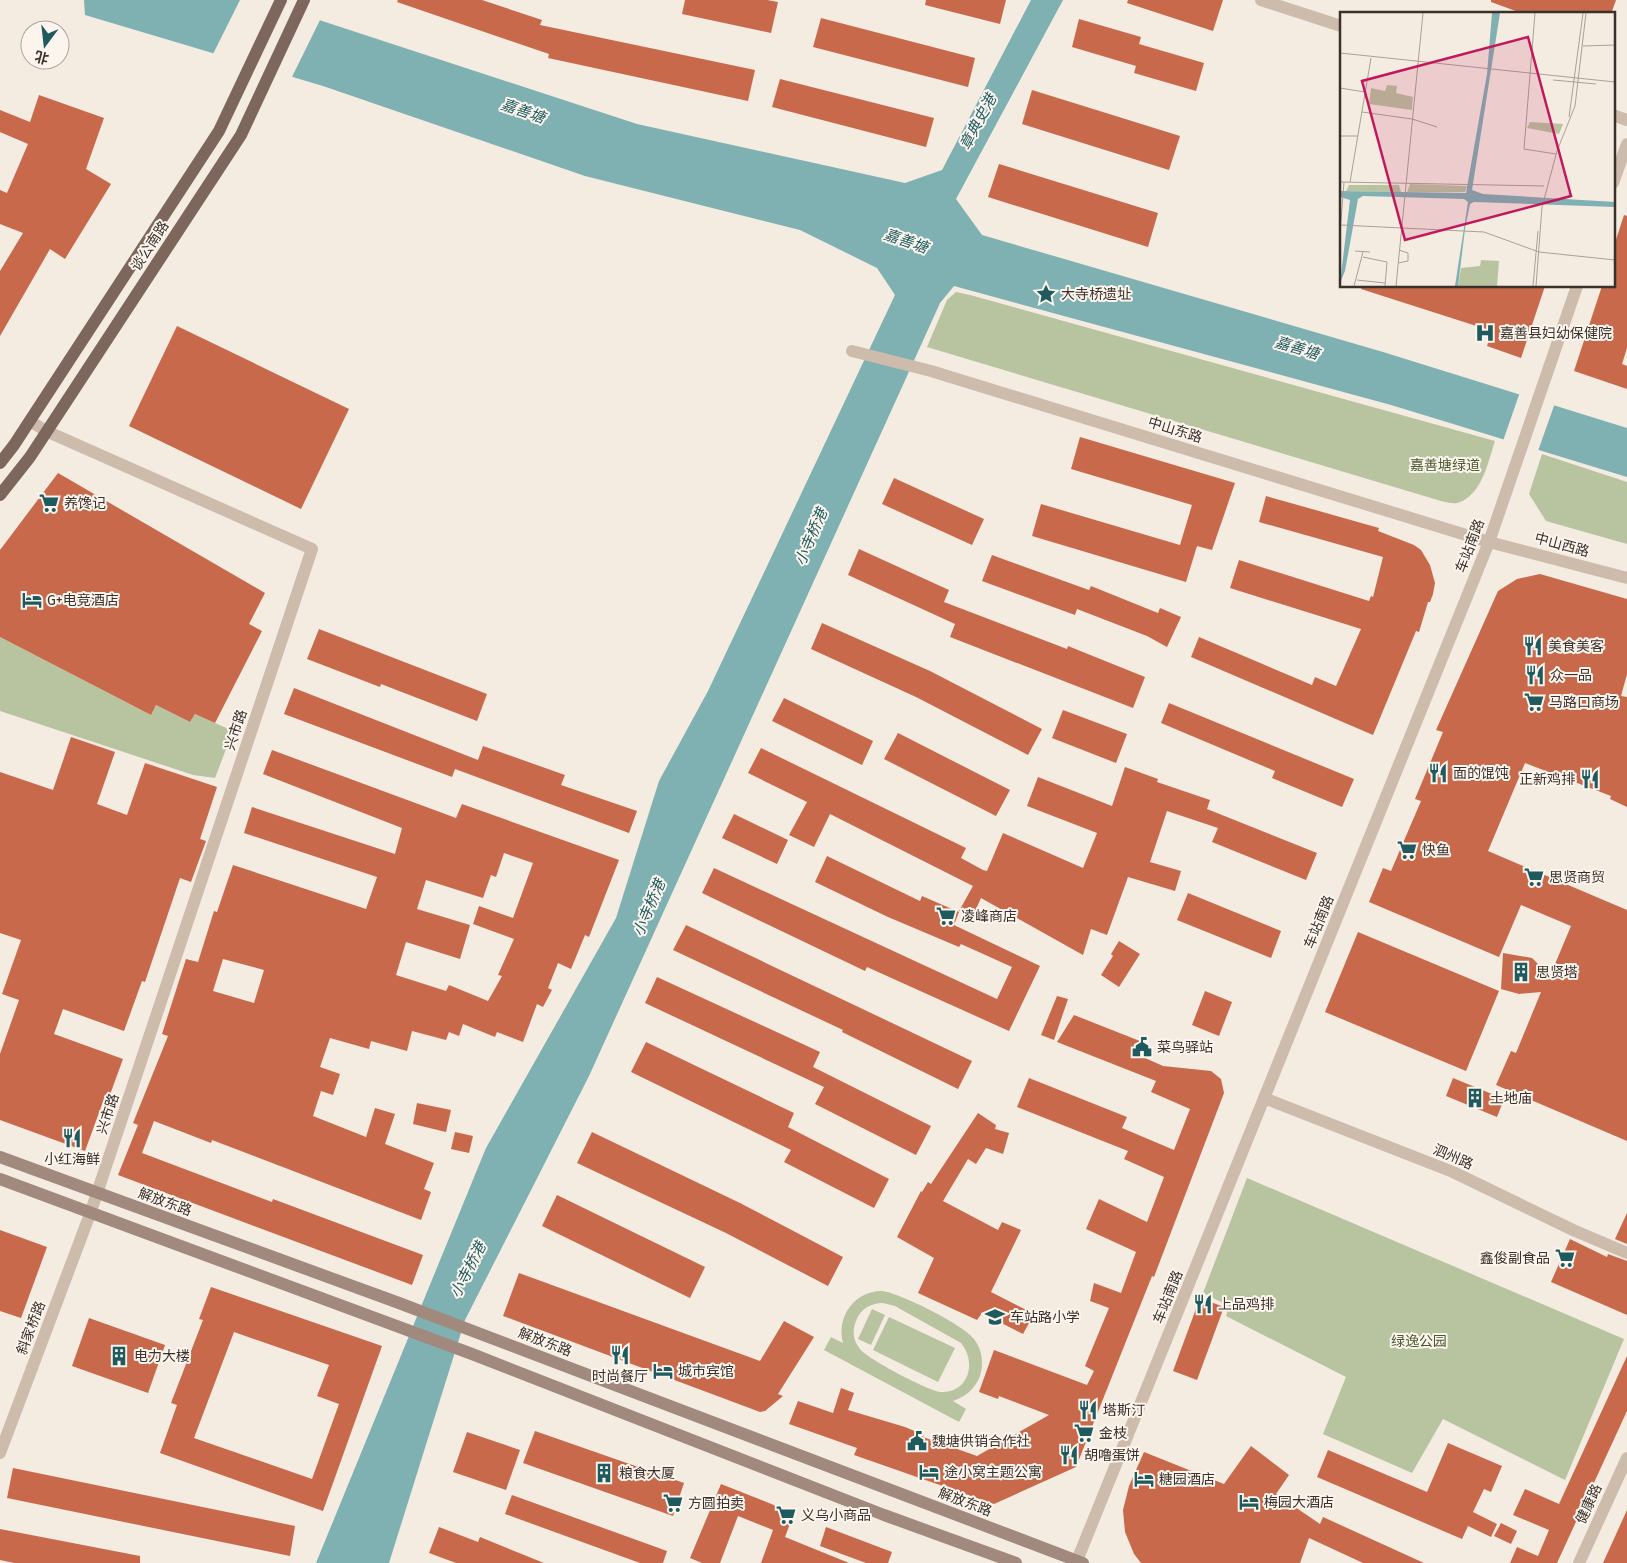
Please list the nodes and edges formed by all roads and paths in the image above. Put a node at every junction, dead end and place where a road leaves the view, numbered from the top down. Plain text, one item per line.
1 (281, 0) edge
2 (304, 0) edge
3 (1261, 0) edge
4 (1340, 26) edge
5 (1614, 115) edge
6 (1627, 120) edge
7 (1627, 144) edge
8 (1614, 180) edge
9 (1576, 288) edge
10 (852, 350) dead end
11 (30, 421) junction
12 (46, 431) junction
13 (0, 463) edge
14 (0, 495) edge
15 (1489, 542) junction
16 (1627, 578) edge
17 (1264, 1098) junction
18 (0, 1157) edge
19 (0, 1179) edge
20 (97, 1194) junction
21 (90, 1214) junction
22 (1627, 1253) edge
23 (0, 1453) edge
24 (1627, 1458) edge
25 (1079, 1562) edge
26 (1016, 1563) edge
27 (1579, 1563) edge

1 - 11 main road, 谈公南路
2 - 12 main road, 谈公南路
3 - 4 street
5 - 6 street
7 - 8 street
9 - 15 street, 车站南路
10 - 15 street, 中山东路
11 - 12 street, 兴市路
11 - 13 main road, 谈公南路
12 - 14 main road, 谈公南路
12 - 20 street, 兴市路
15 - 16 street, 中山西路
15 - 17 street, 车站南路
17 - 22 street, 泗州路
17 - 25 street, 车站南路
18 - 20 main road, 解放东路
19 - 21 main road
20 - 21 street, 兴市路
20 - 25 main road, 解放东路
21 - 23 street, 斜家桥路
21 - 26 main road
24 - 27 street, 健康路

